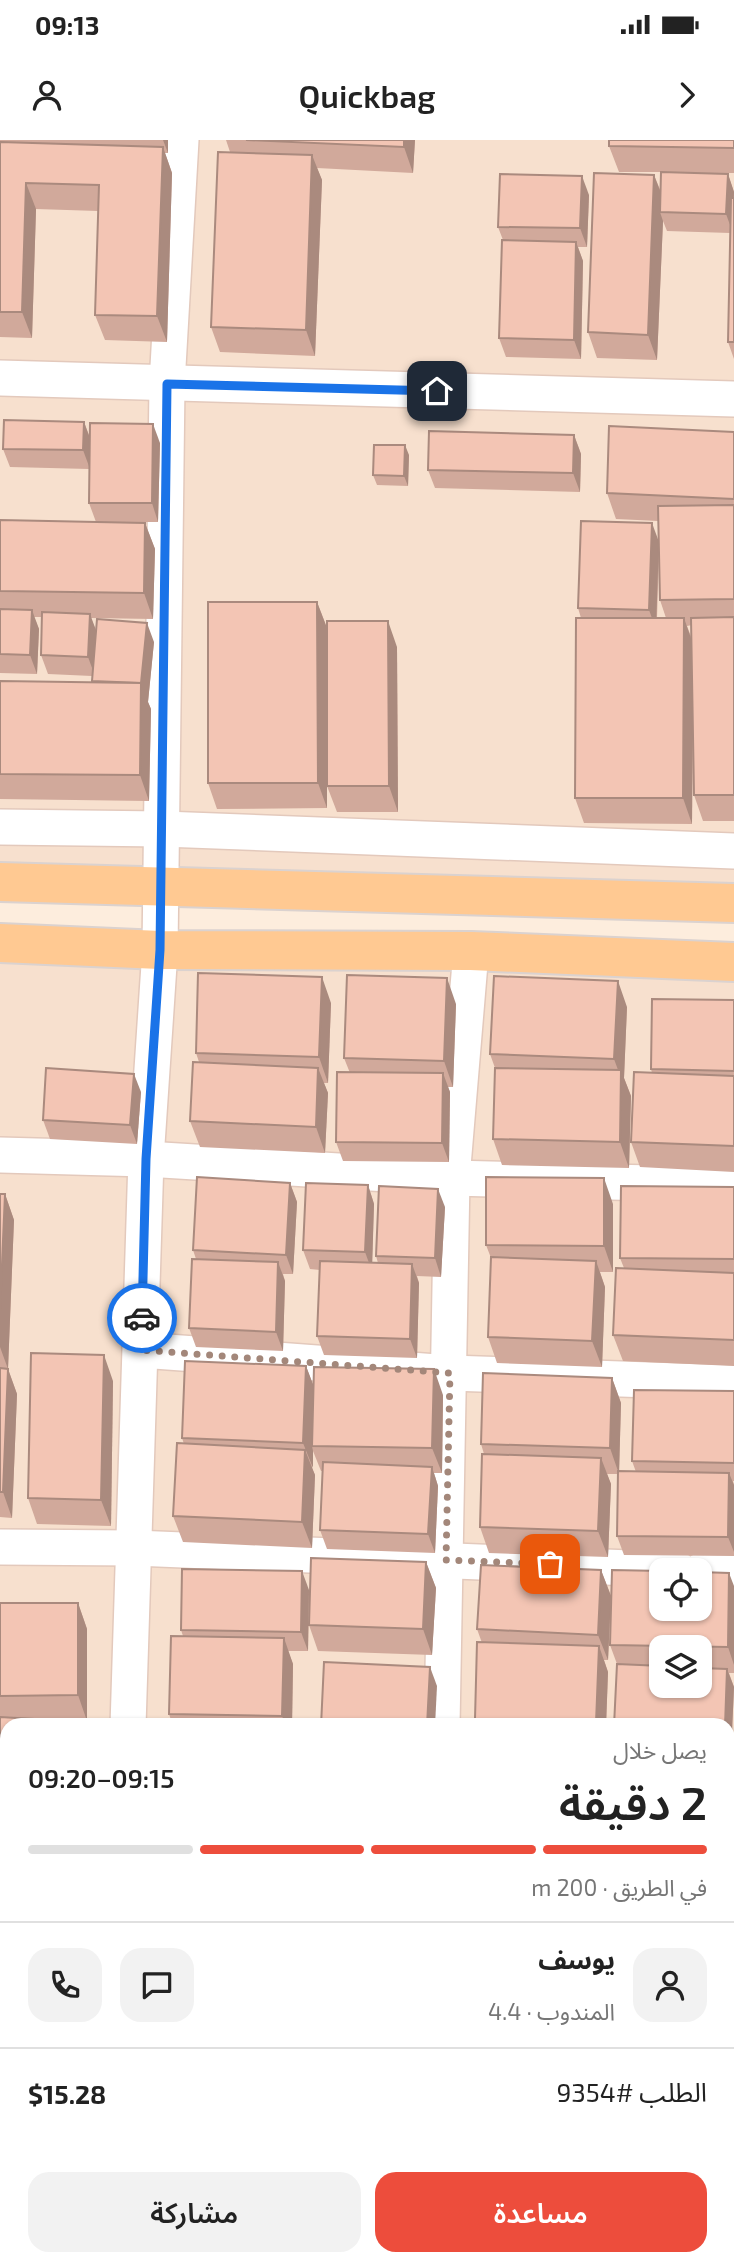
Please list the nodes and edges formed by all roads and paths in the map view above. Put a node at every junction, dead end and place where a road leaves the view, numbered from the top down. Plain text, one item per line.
1 (181, 140) edge
2 (0, 378) edge
3 (167, 384) junction
4 (734, 399) edge
5 (0, 827) edge
6 (163, 830) junction
7 (734, 851) edge
8 (0, 882) edge
9 (161, 888) junction
10 (734, 903) edge
11 (0, 943) edge
12 (160, 950) junction
13 (471, 951) junction
14 (734, 962) edge
15 (0, 1155) edge
16 (146, 1159) junction
17 (452, 1178) junction
18 (734, 1185) edge
19 (141, 1350) junction
20 (450, 1373) junction
21 (734, 1383) edge
22 (0, 1547) edge
23 (134, 1548) junction
24 (446, 1560) junction
25 (649, 1569) edge
26 (712, 1571) edge
27 (734, 1572) edge
28 (128, 1718) edge
29 (442, 1718) edge

1 - 3 street
2 - 3 street
3 - 4 street
3 - 6 street
5 - 6 street
6 - 7 street
6 - 9 street
8 - 9 main road
9 - 10 main road
9 - 12 street
11 - 12 main road
12 - 13 main road
12 - 16 street
13 - 14 main road
13 - 17 street
15 - 16 street
16 - 17 street
16 - 19 street
17 - 18 street
17 - 20 street
19 - 20 street
19 - 23 street
20 - 21 street
20 - 24 street
22 - 23 street
23 - 24 street
23 - 28 street
24 - 25 street
24 - 29 street
26 - 27 street

